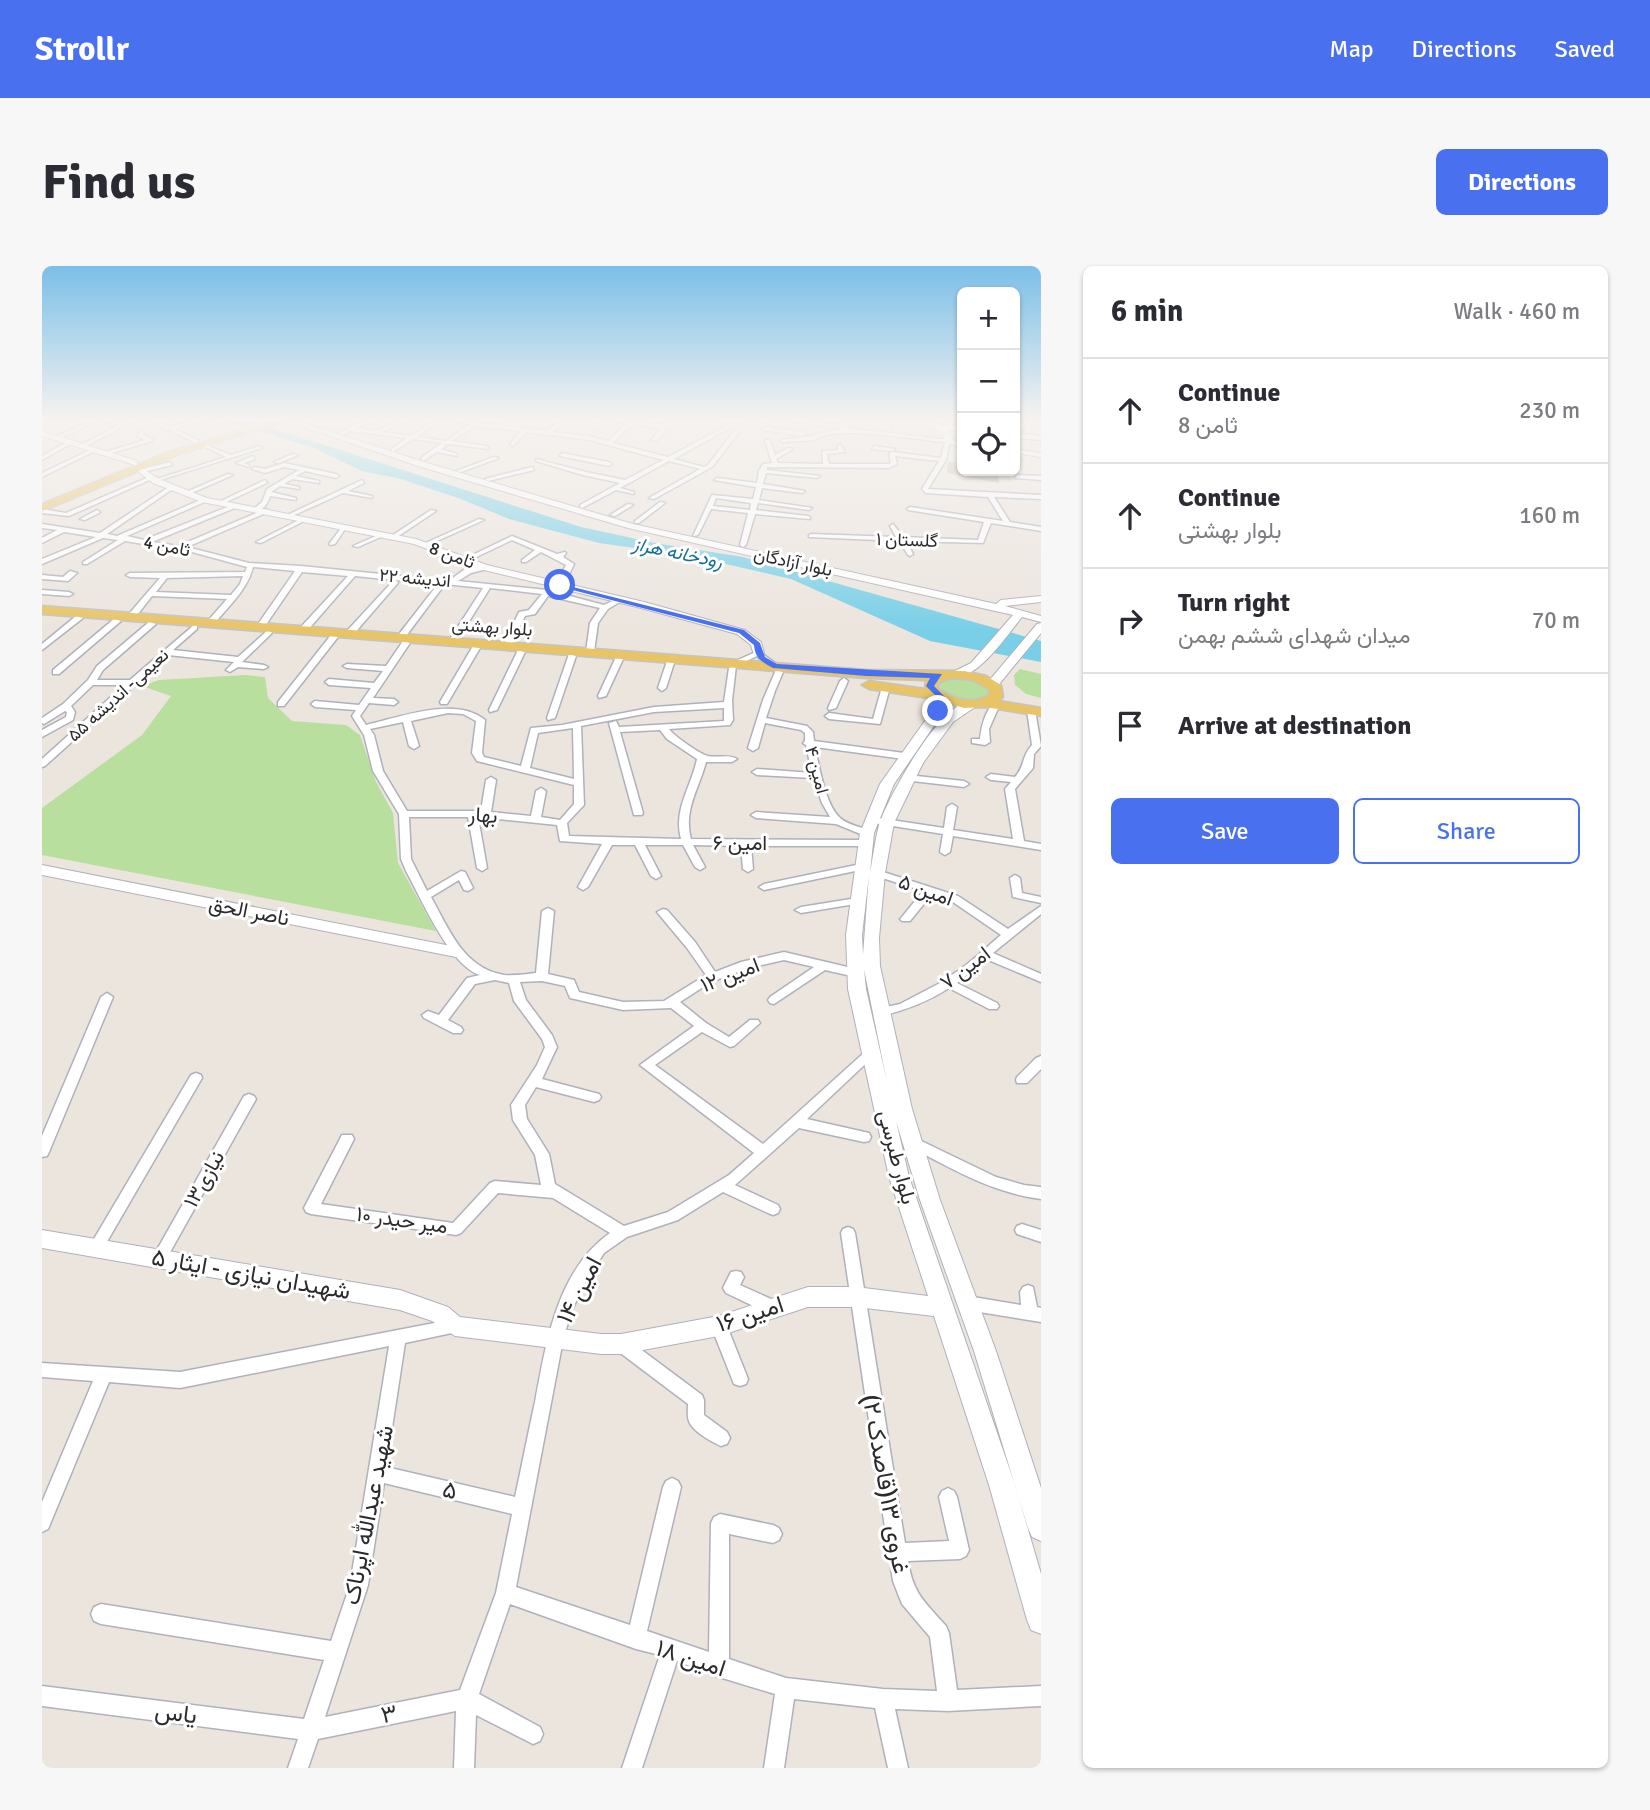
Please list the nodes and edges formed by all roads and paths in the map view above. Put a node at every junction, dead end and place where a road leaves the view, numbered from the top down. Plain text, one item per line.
1 (78, 491) edge
2 (110, 491) edge
3 (167, 491) edge
4 (181, 491) edge
5 (192, 491) edge
6 (246, 491) edge
7 (341, 491) joint
8 (518, 491) edge
9 (528, 491) edge
10 (609, 491) edge
11 (626, 491) edge
12 (665, 491) edge
13 (738, 491) edge
14 (757, 491) edge
15 (770, 491) edge
16 (937, 491) edge
17 (969, 491) edge
18 (187, 493) junction
19 (267, 493) joint
20 (632, 493) dead end
21 (966, 494) junction
22 (990, 495) junction
23 (370, 497) dead end
24 (1041, 497) edge
25 (652, 498) dead end
26 (294, 499) dead end
27 (205, 500) junction
28 (220, 503) junction
29 (662, 503) dead end
30 (315, 504) junction
31 (809, 504) dead end
32 (45, 505) edge
33 (630, 505) dead end
34 (235, 506) junction
35 (582, 506) junction
36 (708, 507) junction
37 (333, 508) dead end
38 (910, 509) dead end
39 (261, 510) junction
40 (433, 511) dead end
41 (751, 513) junction
42 (69, 514) junction
43 (90, 515) dead end
44 (613, 515) junction
45 (288, 516) junction
46 (808, 518) dead end
47 (303, 520) junction
48 (481, 520) dead end
49 (988, 521) junction
50 (637, 522) junction
51 (1008, 524) junction
52 (42, 526) edge
53 (893, 526) dead end
54 (64, 529) junction
55 (342, 529) junction
56 (1041, 529) edge
57 (103, 534) junction
58 (695, 535) junction
59 (269, 536) junction
60 (380, 536) junction
61 (811, 536) dead end
62 (123, 537) junction
63 (392, 538) junction
64 (287, 540) dead end
65 (901, 540) junction
66 (42, 541) edge
67 (146, 542) junction
68 (258, 542) dead end
69 (981, 542) junction
70 (332, 544) dead end
71 (424, 545) junction
72 (743, 545) junction
73 (356, 546) dead end
74 (179, 548) junction
75 (541, 550) junction
76 (910, 554) dead end
77 (979, 556) dead end
78 (291, 559) dead end
79 (466, 560) junction
80 (524, 561) dead end
81 (42, 562) edge
82 (85, 562) dead end
83 (484, 567) junction
84 (301, 568) junction
85 (836, 568) junction
86 (249, 570) junction
87 (74, 573) dead end
88 (354, 573) junction
89 (130, 575) dead end
90 (165, 576) junction
91 (42, 577) edge
92 (449, 581) junction
93 (394, 582) dead end
94 (488, 585) junction
95 (560, 585) junction
96 (42, 592) edge
97 (547, 592) junction
98 (69, 594) dead end
99 (150, 594) junction
100 (233, 597) junction
101 (619, 600) junction
102 (1040, 602) edge
103 (995, 604) junction
104 (604, 607) junction
105 (1017, 611) junction
106 (42, 613) edge
107 (131, 617) junction
108 (79, 618) junction
109 (117, 621) junction
110 (210, 623) junction
111 (152, 624) junction
112 (1010, 625) junction
113 (1040, 626) edge
114 (194, 627) junction
115 (264, 630) junction
116 (303, 630) junction
117 (341, 636) junction
118 (403, 640) junction
119 (452, 642) junction
120 (507, 646) junction
121 (42, 648) edge
122 (476, 648) junction
123 (166, 652) junction
124 (522, 652) junction
125 (590, 652) junction
126 (758, 653) junction
127 (201, 656) junction
128 (572, 656) junction
129 (619, 659) junction
130 (670, 663) junction
131 (235, 664) junction
132 (347, 666) dead end
133 (734, 666) junction
134 (264, 667) dead end
135 (190, 668) dead end
136 (388, 669) junction
137 (777, 669) junction
138 (56, 672) dead end
139 (959, 674) junction
140 (939, 676) junction
141 (91, 679) junction
142 (844, 681) junction
143 (329, 682) dead end
144 (131, 684) junction
145 (376, 686) junction
146 (886, 687) junction
147 (994, 687) junction
148 (662, 688) dead end
149 (602, 696) dead end
150 (939, 696) junction
151 (394, 702) dead end
152 (444, 702) dead end
153 (281, 704) dead end
154 (315, 704) dead end
155 (364, 704) junction
156 (984, 704) junction
157 (728, 705) junction
158 (66, 706) junction
159 (1038, 709) edge
160 (493, 710) dead end
161 (610, 717) junction
162 (551, 718) dead end
163 (406, 719) junction
164 (762, 720) junction
165 (44, 722) dead end
166 (577, 725) junction
167 (662, 726) junction
168 (363, 728) junction
169 (617, 730) junction
170 (42, 734) edge
171 (975, 741) dead end
172 (808, 743) junction
173 (414, 746) dead end
174 (753, 748) dead end
175 (46, 755) edge
176 (904, 756) junction
177 (702, 759) junction
178 (732, 759) dead end
179 (42, 764) edge
180 (525, 771) junction
181 (757, 772) dead end
182 (819, 776) junction
183 (991, 777) dead end
184 (907, 778) junction
185 (491, 780) dead end
186 (1018, 780) junction
187 (579, 783) junction
188 (964, 784) dead end
189 (541, 791) dead end
190 (952, 807) dead end
191 (638, 813) dead end
192 (404, 814) junction
193 (472, 814) junction
194 (486, 814) junction
195 (756, 815) dead end
196 (535, 820) junction
197 (838, 821) junction
198 (562, 823) junction
199 (872, 830) junction
200 (947, 833) junction
201 (611, 842) junction
202 (639, 843) junction
203 (685, 843) junction
204 (746, 843) junction
205 (1019, 844) junction
206 (1041, 847) edge
207 (945, 852) dead end
208 (700, 867) dead end
209 (482, 868) dead end
210 (748, 869) dead end
211 (42, 870) edge
212 (869, 870) junction
213 (656, 876) dead end
214 (1015, 878) dead end
215 (583, 887) dead end
216 (764, 887) dead end
217 (468, 888) dead end
218 (929, 891) junction
219 (426, 897) junction
220 (1041, 900) edge
221 (858, 901) junction
222 (801, 910) dead end
223 (548, 911) dead end
224 (663, 912) dead end
225 (1038, 914) edge
226 (906, 919) dead end
227 (1007, 935) junction
228 (456, 952) junction
229 (984, 954) junction
230 (824, 965) junction
231 (856, 972) junction
232 (492, 977) junction
233 (542, 977) junction
234 (713, 977) junction
235 (513, 978) junction
236 (1041, 978) edge
237 (946, 982) junction
238 (107, 997) dead end
239 (774, 1000) dead end
240 (672, 1002) junction
241 (993, 1006) dead end
242 (881, 1012) junction
243 (428, 1015) dead end
244 (440, 1022) junction
245 (754, 1023) dead end
246 (702, 1026) junction
247 (457, 1030) dead end
248 (871, 1053) junction
249 (1041, 1061) edge
250 (196, 1078) dead end
251 (1023, 1080) dead end
252 (532, 1081) junction
253 (594, 1097) dead end
254 (249, 1099) dead end
255 (796, 1122) junction
256 (864, 1137) dead end
257 (347, 1139) dead end
258 (912, 1142) junction
259 (42, 1152) edge
260 (763, 1152) junction
261 (723, 1185) junction
262 (553, 1192) junction
263 (1041, 1193) edge
264 (773, 1209) dead end
265 (1022, 1230) dead end
266 (622, 1233) junction
267 (848, 1233) dead end
268 (1041, 1236) edge
269 (42, 1239) edge
270 (96, 1248) junction
271 (159, 1259) junction
272 (736, 1277) dead end
273 (1028, 1292) dead end
274 (856, 1297) junction
275 (967, 1303) junction
276 (775, 1308) junction
277 (944, 1308) junction
278 (1035, 1314) edge
279 (455, 1326) junction
280 (719, 1326) junction
281 (398, 1339) junction
282 (555, 1340) junction
283 (621, 1344) junction
284 (42, 1370) edge
285 (103, 1377) junction
286 (740, 1379) dead end
287 (721, 1438) dead end
288 (377, 1473) junction
289 (672, 1487) dead end
290 (948, 1497) dead end
291 (1038, 1507) edge
292 (523, 1508) junction
293 (42, 1523) edge
294 (1041, 1528) edge
295 (773, 1534) dead end
296 (898, 1552) junction
297 (506, 1593) junction
298 (102, 1614) dead end
299 (1041, 1620) edge
300 (636, 1639) junction
301 (671, 1651) junction
302 (337, 1652) junction
303 (719, 1667) junction
304 (786, 1688) junction
305 (42, 1696) edge
306 (1041, 1696) edge
307 (467, 1699) junction
308 (883, 1699) junction
309 (948, 1701) junction
310 (310, 1730) junction
311 (533, 1734) dead end
312 (468, 1765) edge
313 (298, 1768) edge
314 (632, 1768) edge
315 (774, 1768) edge
316 (898, 1768) edge

1 - 32 main road
2 - 42 street
3 - 57 street
4 - 18 main road, ثامن 8
5 - 18 street
6 - 28 street
7 - 23 street
7 - 30 street
8 - 85 main road, بلوار آزادگان
9 - 35 main road, بلوار آزادگان
10 - 35 street
11 - 20 street
12 - 25 street
13 - 36 street
14 - 41 street
15 - 31 street
16 - 21 street
17 - 21 street
18 - 27 main road, ثامن 8
19 - 26 street
19 - 39 street
21 - 22 street
22 - 24 street
22 - 51 street
27 - 28 main road, ثامن 8
27 - 62 street
28 - 34 main road, ثامن 8
29 - 50 street
30 - 37 street
30 - 45 street
32 - 42 street
33 - 44 street
34 - 39 main road, ثامن 8
34 - 67 street
35 - 44 main road, بلوار آزادگان
36 - 41 street
36 - 58 street
38 - 49 street, گلستان ۱
39 - 45 main road, ثامن 8
39 - 74 street
40 - 63 street
41 - 46 street
41 - 72 street
42 - 43 street
44 - 50 main road, بلوار آزادگان
45 - 47 main road, ثامن 8
47 - 55 main road, ثامن 8
47 - 59 street
48 - 71 street
49 - 51 street, گلستان ۱
49 - 69 street
50 - 58 main road, بلوار آزادگان
51 - 56 street, گلستان ۱
52 - 54 street, ثامن 4
53 - 65 street
54 - 57 street, ثامن 4
54 - 66 street
55 - 60 main road, ثامن 8
55 - 70 street
57 - 62 street, ثامن 4
57 - 81 street
58 - 72 main road, بلوار آزادگان
59 - 64 street
59 - 68 street
60 - 63 main road, ثامن 8
60 - 73 street
61 - 65 street, گلستان ۱
62 - 67 street, ثامن 4
62 - 82 street
63 - 71 main road, ثامن 8
65 - 69 street, گلستان ۱
65 - 76 street
67 - 74 street, ثامن 4
69 - 77 street
71 - 79 main road, ثامن 8
72 - 85 main road, بلوار آزادگان
74 - 86 street, ثامن 4
75 - 79 street
75 - 80 street
75 - 95 street
78 - 86 street
79 - 83 main road, ثامن 8
83 - 92 street
83 - 95 main road, ثامن 8
84 - 86 street, اندیشه ۲۲
84 - 88 street, اندیشه ۲۲
84 - 115 street
85 - 103 main road, بلوار آزادگان
86 - 90 street
86 - 100 street
87 - 91 street
88 - 92 street, اندیشه ۲۲
88 - 116 street
89 - 90 street
90 - 99 street
92 - 94 street, اندیشه ۲۲
92 - 118 street
93 - 117 street
94 - 97 street, اندیشه ۲۲
94 - 119 street
95 - 101 main road, ثامن 8
96 - 98 street
97 - 104 street, اندیشه ۲۲
97 - 120 street
99 - 100 street
99 - 107 street
100 - 110 street
101 - 104 street
101 - 126 main road, ثامن 8
102 - 103 main road
102 - 105 main road
103 - 105 main road, بلوار آزادگان
103 - 112 main road
104 - 125 street
105 - 112 main road
105 - 113 main road, بلوار آزادگان
106 - 107 main road, بلوار بهشتی
106 - 108 main road, بلوار بهشتی
107 - 110 main road, بلوار بهشتی
108 - 109 main road, بلوار بهشتی
108 - 121 street
109 - 111 main road, بلوار بهشتی
109 - 138 street
110 - 115 main road, بلوار بهشتی
111 - 114 main road, بلوار بهشتی
111 - 141 street
112 - 139 main road
113 - 147 main road
114 - 115 main road, بلوار بهشتی
114 - 123 street, نعیمی- اندیشه ۵۵
115 - 116 main road, بلوار بهشتی
115 - 117 main road, بلوار بهشتی
115 - 131 street
116 - 117 main road, بلوار بهشتی
117 - 118 main road, بلوار بهشتی
117 - 153 street
118 - 119 main road, بلوار بهشتی
118 - 122 main road, بلوار بهشتی
118 - 136 street
119 - 120 main road, بلوار بهشتی
120 - 125 main road, بلوار بهشتی
122 - 124 main road, بلوار بهشتی
122 - 152 street
123 - 127 street
123 - 144 street, نعیمی- اندیشه ۵۵
124 - 128 main road, بلوار بهشتی
124 - 160 street
125 - 133 main road, بلوار بهشتی
126 - 133 street
126 - 137 street
127 - 131 street
127 - 135 street
128 - 129 main road, بلوار بهشتی
128 - 162 street
129 - 130 main road, بلوار بهشتی
129 - 149 street
130 - 133 main road, بلوار بهشتی
130 - 148 street
131 - 134 street
132 - 136 street
133 - 137 main road, بلوار بهشتی
133 - 157 street
136 - 145 street
137 - 140 main road, بلوار بهشتی
137 - 142 main road, بلوار بهشتی
137 - 164 street
139 - 140 main road, بلوار بهشتی
139 - 147 main road
140 - 150 main road
141 - 144 street
141 - 158 street
142 - 146 main road, بلوار بهشتی
142 - 146 street
143 - 145 street
144 - 175 street, نعیمی- اندیشه ۵۵
145 - 155 street
146 - 150 main road, بلوار بهشتی
147 - 156 main road
147 - 159 main road
150 - 156 main road, بلوار بهشتی
150 - 176 main road, بلوار طبرسی
151 - 155 street
154 - 155 street
155 - 168 street
156 - 159 main road, بلوار بهشتی
156 - 171 street
156 - 184 main road, بلوار طبرسی
157 - 161 street
157 - 167 street
158 - 165 street
158 - 170 street
159 - 186 street
161 - 166 street
161 - 169 street
163 - 168 street
163 - 173 street
163 - 180 street
164 - 172 street, امین ۴
164 - 174 street
166 - 180 street
166 - 187 street
167 - 169 street
167 - 177 street
168 - 192 street
169 - 191 street
172 - 176 street
172 - 182 street, امین ۴
175 - 179 street, نعیمی- اندیشه ۵۵
176 - 199 main road, بلوار طبرسی
177 - 178 street
177 - 203 street
180 - 187 street
181 - 182 street
182 - 197 street, امین ۴
183 - 186 street
184 - 188 street
184 - 199 main road, بلوار طبرسی
185 - 194 street
186 - 205 street
187 - 198 street
189 - 196 street
190 - 200 street
192 - 193 street, بهار
192 - 219 street
193 - 194 street, بهار
193 - 209 street
194 - 196 street, بهار
195 - 197 street
196 - 198 street, بهار
197 - 199 street, امین ۴
198 - 201 street, امین ۶
199 - 200 street
199 - 204 street, امین ۶
199 - 212 main road, بلوار طبرسی
199 - 212 main road, بلوار طبرسی
200 - 205 street
200 - 207 street
201 - 202 street, امین ۶
201 - 215 street
202 - 203 street, امین ۶
202 - 213 street
203 - 204 street, امین ۶
203 - 208 street
204 - 210 street
205 - 206 street
211 - 228 main road, ناصر الحق
212 - 216 street
212 - 218 street, امین ۵
212 - 221 main road, بلوار طبرسی
212 - 242 main road, بلوار طبرسی
214 - 220 street
217 - 219 street
218 - 226 street
218 - 227 street, امین ۵
219 - 228 street
221 - 222 street
221 - 231 main road, بلوار طبرسی
223 - 233 street
224 - 234 street
225 - 227 street, امین ۷
227 - 229 street, امین ۷
228 - 232 street
229 - 236 street
229 - 237 street, امین ۷
230 - 231 street, امین ۱۲
230 - 234 street, امین ۱۲
230 - 239 street
231 - 248 main road, بلوار طبرسی
232 - 235 street, امین ۱۲
232 - 244 street
233 - 235 street, امین ۱۲
233 - 240 street, امین ۱۲
234 - 240 street, امین ۱۲
235 - 252 street
237 - 241 street
237 - 242 street, امین ۷
238 - 259 street
240 - 246 street
242 - 258 main road, بلوار طبرسی
243 - 244 street
244 - 247 street
245 - 246 street
246 - 260 street
248 - 255 street, امین ۱۴
248 - 277 main road, بلوار طبرسی
249 - 251 street
250 - 270 street
252 - 253 street
252 - 262 street
254 - 271 street, نیازی۱۳
255 - 256 street
255 - 260 street, امین ۱۴
257 - 262 street, میر حیدر ۱۰
258 - 263 street
258 - 275 main road, بلوار طبرسی
260 - 261 street, امین ۱۴
261 - 264 street
261 - 266 street, امین ۱۴
262 - 266 street
265 - 268 street
266 - 282 street, امین ۱۴
267 - 274 street
269 - 270 main road, شهیدان نیازی - ایثار ۵
270 - 271 main road, شهیدان نیازی - ایثار ۵
271 - 279 main road, شهیدان نیازی - ایثار ۵
272 - 276 street
273 - 278 street
274 - 276 main road, امین ۱۶
274 - 277 main road, امین ۱۶
274 - 296 street, غروی ۱۳(قاصدک ۲)
275 - 278 street
275 - 291 main road, بلوار طبرسی
276 - 280 main road, امین ۱۶
277 - 299 main road, بلوار طبرسی
279 - 281 street
279 - 282 main road, امین ۱۶
280 - 283 main road, امین ۱۶
280 - 286 street
281 - 285 street
281 - 288 street, شهید عبدالله اپرناک
282 - 283 main road, امین ۱۶
282 - 292 street, امین ۱۴
283 - 287 street
284 - 285 street
285 - 293 street
288 - 292 street, ۵
288 - 302 street, شهید عبدالله اپرناک
289 - 300 street
290 - 296 street
291 - 294 main road, بلوار طبرسی
292 - 297 street, امین ۱۴
295 - 303 street
296 - 309 street, غروی ۱۳(قاصدک ۲)
297 - 300 street, امین ۱۸
297 - 307 street, امین ۱۴
298 - 302 street
300 - 301 street, امین ۱۸
301 - 303 street, امین ۱۸
301 - 314 street
302 - 310 street, شهید عبدالله اپرناک
303 - 304 street, امین ۱۸
304 - 308 street, امین ۱۸
304 - 315 street
305 - 310 street, یاس
306 - 309 street, امین ۱۸
307 - 310 street, ۳
307 - 311 street
307 - 312 street, امین ۱۴
308 - 309 street, امین ۱۸
308 - 316 street
310 - 313 street, شهید عبدالله اپرناک

